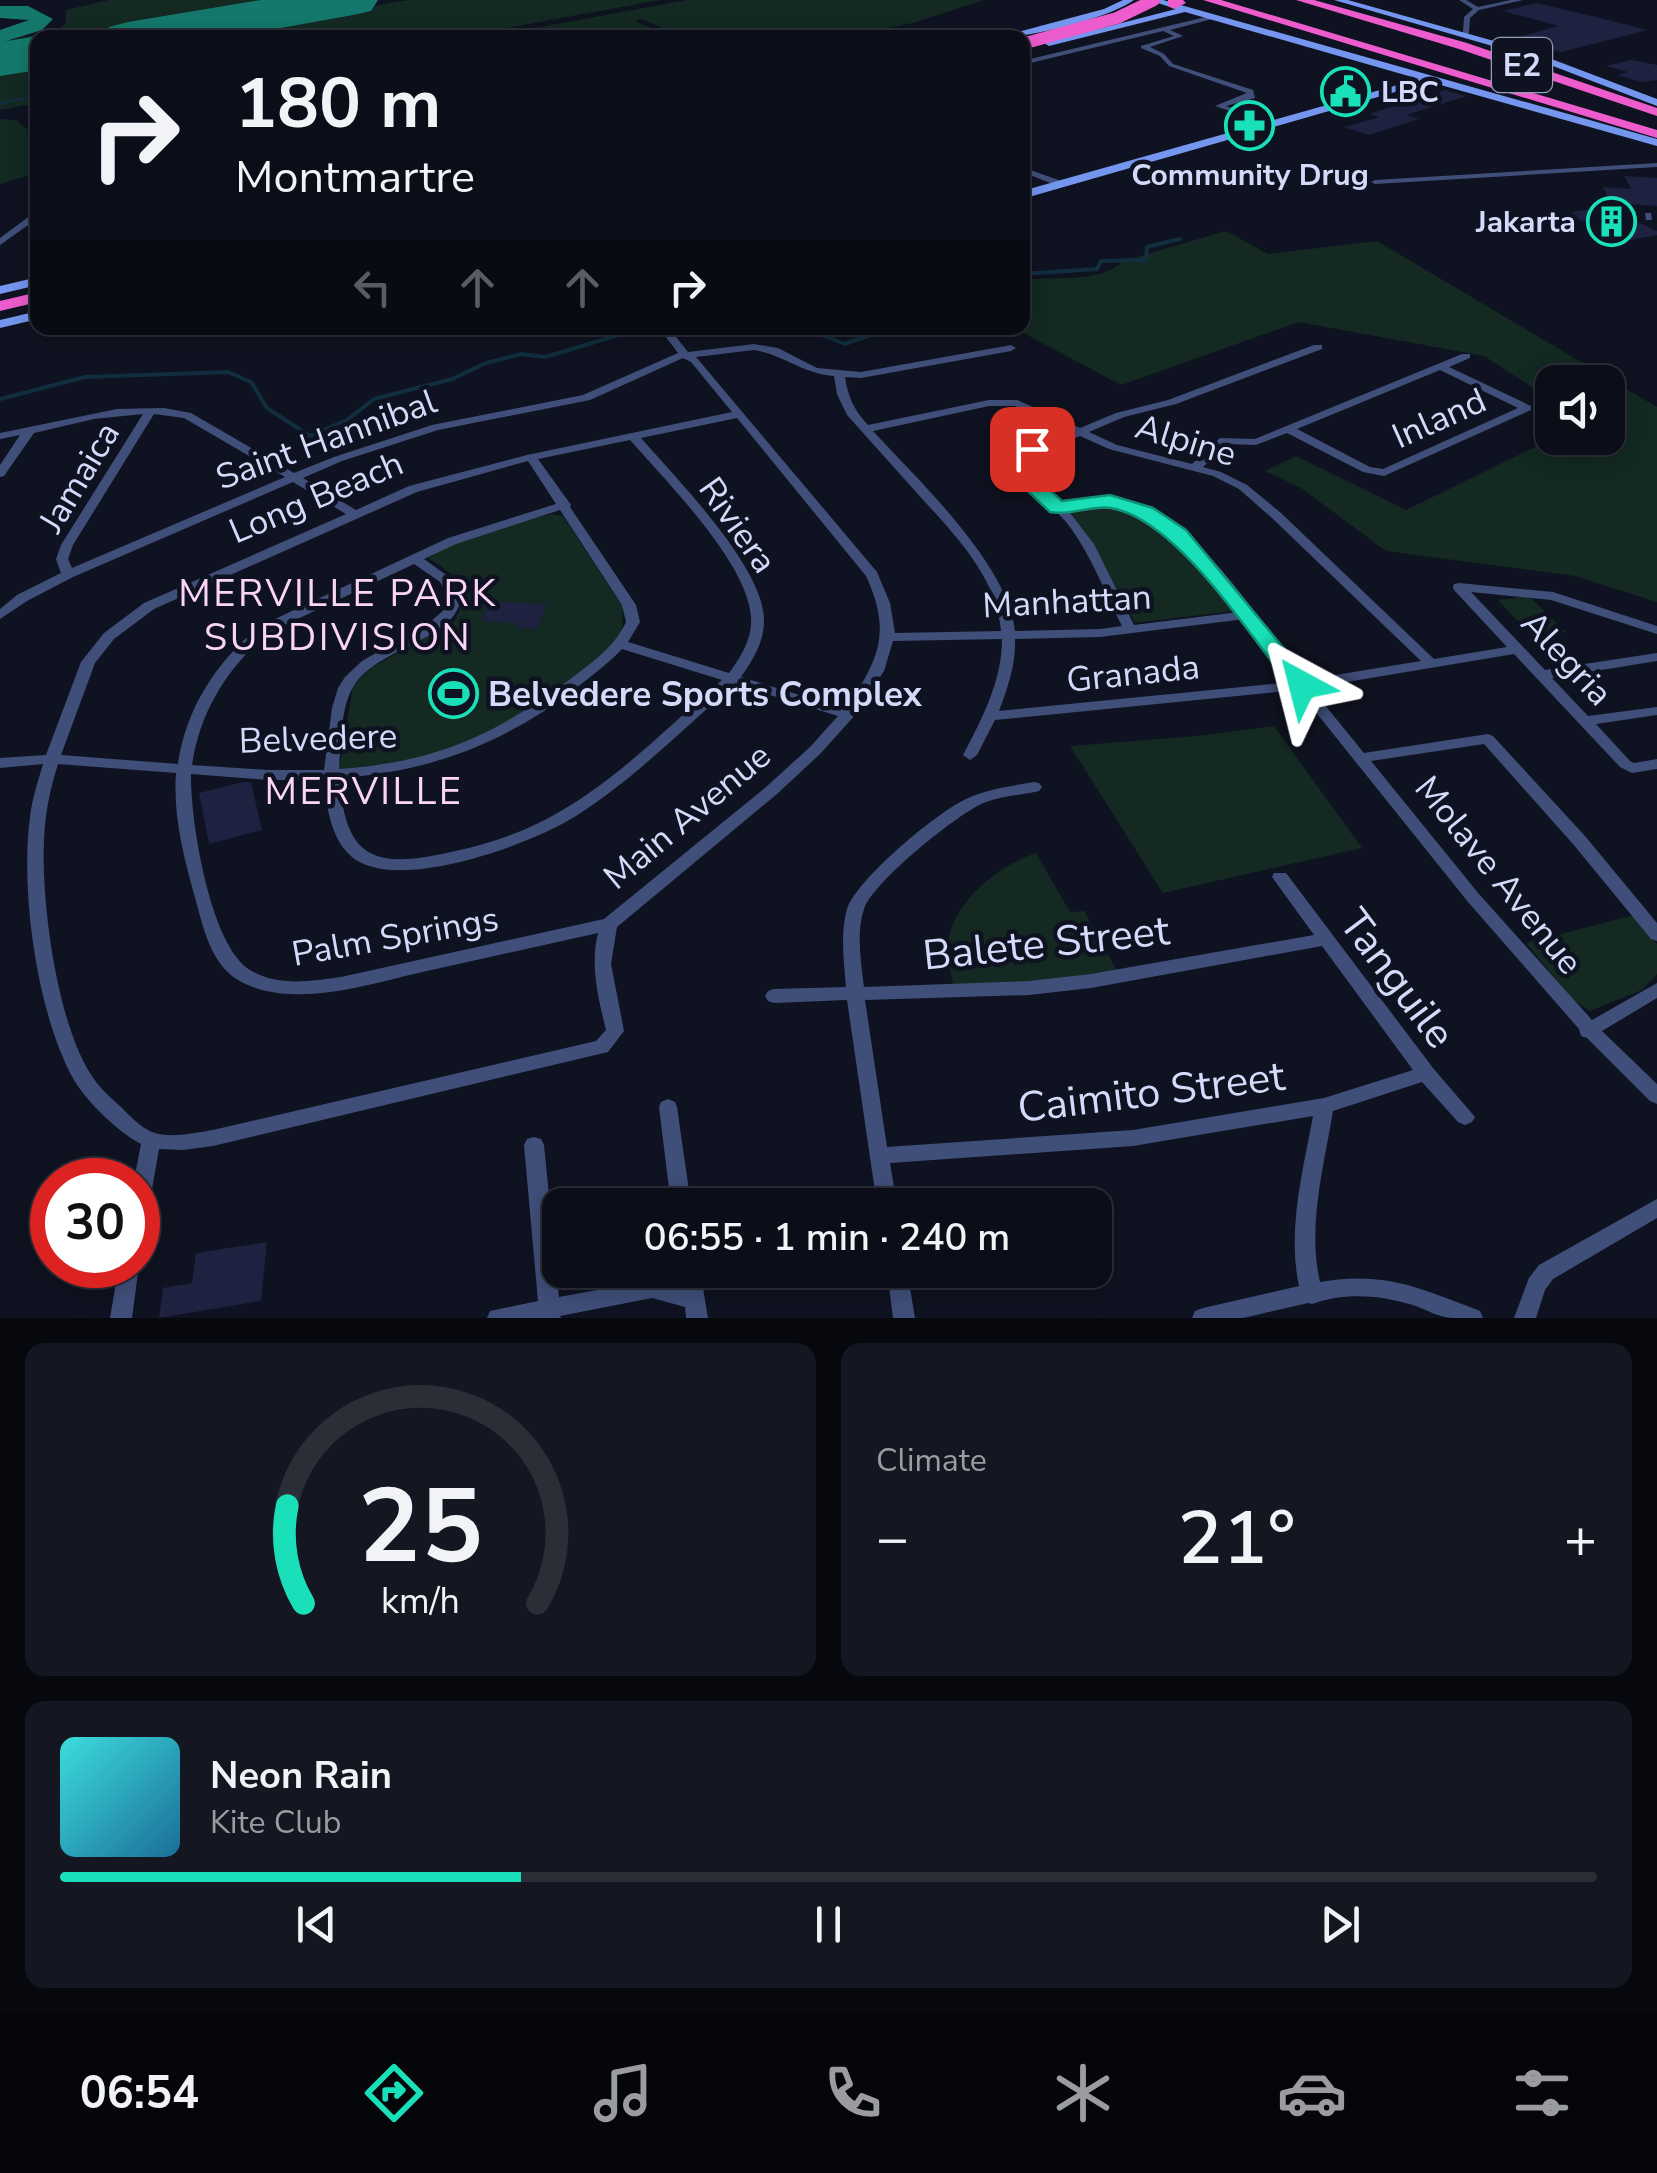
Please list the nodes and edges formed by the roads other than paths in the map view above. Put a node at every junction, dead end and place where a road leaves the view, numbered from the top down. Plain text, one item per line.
1 (1130, 0) edge
2 (1139, 0) edge
3 (1209, 0) edge
4 (1229, 0) edge
5 (1248, 0) edge
6 (1302, 0) edge
7 (1320, 0) edge
8 (1462, 0) edge
9 (1520, 0) edge
10 (1345, 1) edge
11 (1155, 5) edge
12 (1181, 5) edge
13 (1478, 9) junction
14 (1107, 10) junction
15 (1214, 16) junction
16 (1134, 21) junction
17 (1389, 22) junction
18 (1163, 29) junction
19 (1030, 30) edge
20 (1466, 33) junction
21 (1030, 41) edge
22 (1030, 42) edge
23 (1030, 42) edge
24 (1030, 61) edge
25 (1430, 78) junction
26 (1657, 103) edge
27 (1602, 117) junction
28 (1272, 124) junction
29 (1657, 128) edge
30 (1657, 143) edge
31 (1657, 165) edge
32 (1030, 172) edge
33 (1375, 182) dead end
34 (1061, 184) junction
35 (1030, 193) edge
36 (30, 220) edge
37 (0, 242) edge
38 (30, 283) edge
39 (0, 290) edge
40 (30, 291) edge
41 (0, 298) edge
42 (30, 299) edge
43 (0, 306) edge
44 (30, 317) edge
45 (0, 324) edge
46 (671, 335) edge
47 (680, 335) edge
48 (1318, 347) dead end
49 (1011, 348) dead end
50 (692, 356) junction
51 (1466, 356) dead end
52 (1441, 367) junction
53 (839, 376) junction
54 (151, 410) junction
55 (738, 414) junction
56 (866, 429) junction
57 (1288, 429) junction
58 (29, 431) junction
59 (1078, 432) junction
60 (0, 436) edge
61 (634, 437) junction
62 (531, 457) junction
63 (1196, 467) junction
64 (0, 474) edge
65 (295, 477) junction
66 (564, 505) junction
67 (1058, 508) junction
68 (355, 514) junction
69 (416, 559) junction
70 (68, 574) junction
71 (0, 614) edge
72 (1248, 615) junction
73 (1130, 630) junction
74 (1657, 630) edge
75 (888, 637) junction
76 (1009, 637) junction
77 (620, 644) junction
78 (1518, 649) junction
79 (1657, 657) edge
80 (1432, 664) junction
81 (1542, 674) junction
82 (731, 680) junction
83 (1302, 685) junction
84 (1657, 711) edge
85 (847, 714) junction
86 (992, 716) junction
87 (1586, 721) junction
88 (970, 755) dead end
89 (1362, 758) junction
90 (53, 759) junction
91 (0, 763) edge
92 (1657, 764) edge
93 (185, 769) junction
94 (330, 774) junction
95 (1034, 787) dead end
96 (1280, 877) dead end
97 (609, 924) junction
98 (1657, 935) edge
99 (1324, 939) junction
100 (1657, 990) edge
101 (856, 992) junction
102 (774, 996) dead end
103 (1587, 1031) junction
104 (1426, 1073) junction
105 (1657, 1096) edge
106 (668, 1106) dead end
107 (1324, 1106) junction
108 (1466, 1117) dead end
109 (151, 1140) junction
110 (534, 1145) dead end
111 (880, 1156) junction
112 (148, 1158) edge
113 (679, 1188) edge
114 (885, 1188) edge
115 (1657, 1208) edge
116 (125, 1288) edge
117 (899, 1288) edge
118 (1312, 1295) junction
119 (696, 1309) edge
120 (549, 1313) edge
121 (120, 1318) edge
122 (498, 1318) edge
123 (904, 1318) edge
124 (1203, 1318) edge
125 (1472, 1318) edge
126 (1525, 1318) edge

1 - 14 main road
2 - 21 highway, bridge
3 - 27 highway, E2
4 - 29 highway, E2
5 - 29 highway
6 - 17 highway, E2
7 - 17 highway, E2
8 - 13 street
9 - 13 street
10 - 20 main road
10 - 26 main road
11 - 12 main road
11 - 14 main road
11 - 16 main road
11 - 22 highway, bridge
12 - 15 main road
12 - 16 main road
12 - 27 highway
13 - 20 street
14 - 19 main road
15 - 18 street
15 - 25 main road
16 - 23 main road
17 - 26 highway, E2
18 - 24 street
18 - 28 street
20 - 26 main road
25 - 28 main road
25 - 30 main road
27 - 29 highway, E2
28 - 34 main road
31 - 33 street
32 - 34 street
34 - 35 main road
36 - 37 street
38 - 39 main road
40 - 41 highway
42 - 43 highway
44 - 45 main road
46 - 50 street
47 - 50 street
48 - 59 street
49 - 53 street
50 - 53 street, Saint Hannibal
50 - 55 street
50 - 65 street, Saint Hannibal
51 - 52 street, Inland
52 - 57 street, Inland
52 - 57 street, Inland
53 - 56 street
54 - 58 street
54 - 65 street
54 - 70 street, Jamaica
55 - 61 street, Long Beach
55 - 75 street
56 - 59 street, Alpine
56 - 76 street
57 - 63 street, Inland
58 - 60 street
58 - 64 street
59 - 63 street, Alpine
59 - 67 street
61 - 62 street, Long Beach
61 - 82 street, Riviera
62 - 66 street
62 - 68 street, Long Beach
63 - 80 street, Alpine
65 - 68 street
65 - 70 street, Saint Hannibal
66 - 69 street, Palm Springs
66 - 77 street
67 - 72 street, Molave Avenue
67 - 73 street
68 - 90 street, Long Beach
69 - 93 street, Palm Springs
69 - 94 street, Riviera
70 - 71 street, Saint Hannibal
72 - 73 street, Manhattan
72 - 83 street, Molave Avenue
73 - 76 street, Manhattan
74 - 78 street, Alegria
75 - 76 street, Manhattan
75 - 85 street, Main Avenue
76 - 86 street
77 - 82 street
77 - 94 street, Belvedere
78 - 80 street, Granada
78 - 81 street, Alegria
79 - 81 street
80 - 83 street, Granada
81 - 87 street, Alegria
82 - 85 street
82 - 94 street, Riviera
83 - 86 street, Granada
83 - 89 street, Molave Avenue
84 - 87 street
85 - 97 street, Main Avenue
86 - 88 street
87 - 92 street, Alegria
89 - 98 street
89 - 103 street, Molave Avenue
90 - 91 street, Belvedere
90 - 93 street, Belvedere
90 - 109 street, Long Beach
93 - 94 street, Belvedere
93 - 97 street, Palm Springs
95 - 101 street
96 - 99 street, Tanguile
97 - 109 street, Main Avenue
99 - 101 street, Balete Street
99 - 104 street, Tanguile
100 - 103 street
101 - 102 street, Balete Street
101 - 111 street
103 - 105 street, Molave Avenue
104 - 107 street, Caimito Street
104 - 108 street, Tanguile
106 - 113 street
107 - 111 street, Caimito Street
107 - 118 street
109 - 112 street
110 - 120 street
111 - 114 street
115 - 126 street
116 - 121 street
117 - 123 street
118 - 124 street
118 - 125 street
119 - 120 street
120 - 122 street

